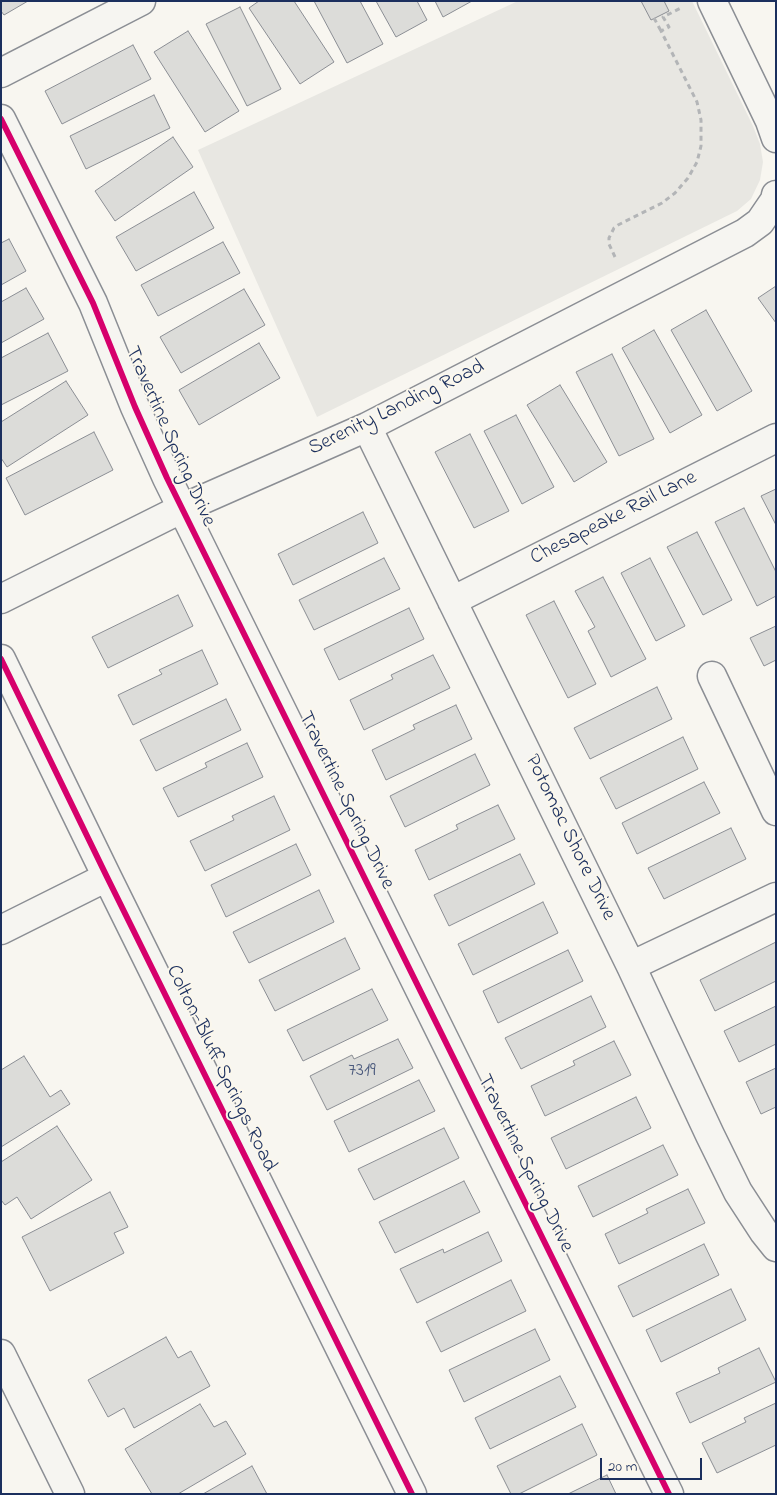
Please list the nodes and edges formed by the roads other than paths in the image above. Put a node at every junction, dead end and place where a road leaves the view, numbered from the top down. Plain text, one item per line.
1 (712, 1) edge
2 (138, 2) edge
3 (1, 73) edge
4 (1, 119) edge
5 (776, 138) edge
6 (776, 196) edge
7 (367, 426) junction
8 (776, 438) edge
9 (181, 509) junction
10 (1, 599) edge
11 (452, 600) junction
12 (1, 659) edge
13 (712, 676) dead end
14 (776, 811) edge
15 (107, 877) junction
16 (776, 897) edge
17 (1, 930) edge
18 (631, 966) junction
19 (776, 1247) edge
20 (1, 1354) edge
21 (70, 1494) edge
22 (412, 1494) edge
23 (669, 1494) edge

1 - 5 street
2 - 3 street
4 - 9 street, Travertine Spring Drive
6 - 7 street, Serenity Landing Road
7 - 9 street, Serenity Landing Road
7 - 11 street, Potomac Shore Drive
8 - 11 street, Chesapeake Rail Lane
9 - 10 street, Serenity Landing Road
9 - 23 street, Travertine Spring Drive
11 - 18 street, Potomac Shore Drive
12 - 15 street, Colton-Bluff Springs Road
13 - 14 street
15 - 17 street
15 - 22 street, Colton-Bluff Springs Road
16 - 18 street
18 - 19 street, Potomac Shore Drive
20 - 21 street

